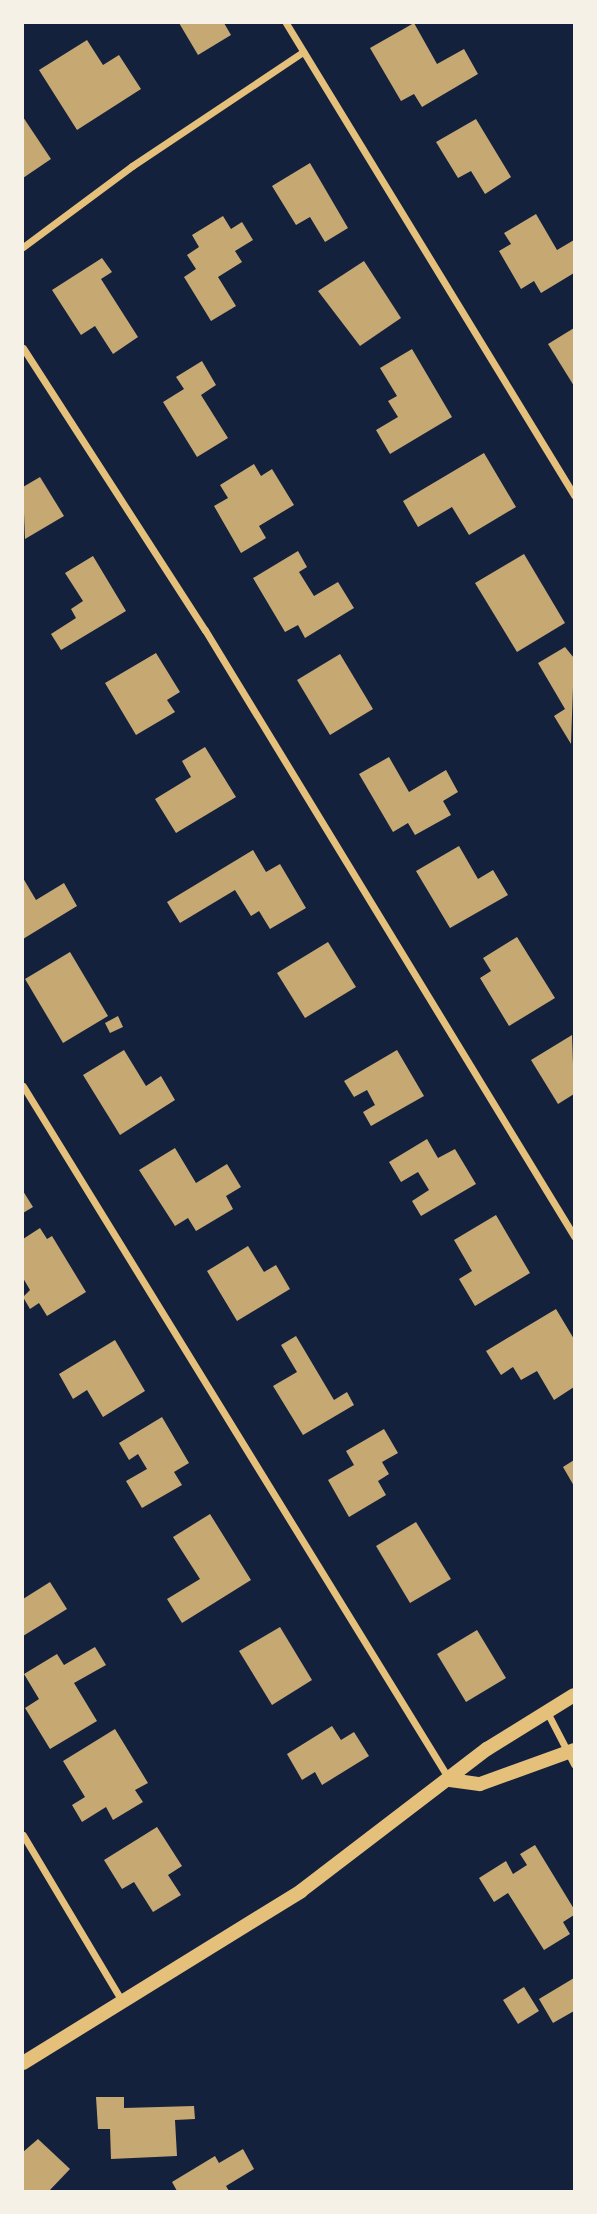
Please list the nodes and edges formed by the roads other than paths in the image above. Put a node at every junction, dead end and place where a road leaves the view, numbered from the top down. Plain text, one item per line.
1 (286, 23) edge
2 (303, 52) junction
3 (23, 247) edge
4 (23, 348) edge
5 (574, 495) edge
6 (23, 1086) edge
7 (574, 1236) edge
8 (574, 1695) edge
9 (547, 1711) junction
10 (572, 1756) edge
11 (450, 1780) junction
12 (23, 1835) edge
13 (122, 2001) junction
14 (23, 2063) edge

1 - 2 street
2 - 3 street
2 - 5 street
4 - 7 street
6 - 11 street
8 - 9 main road
9 - 10 street
9 - 11 main road
10 - 11 main road
11 - 13 main road
12 - 13 street
13 - 14 main road

